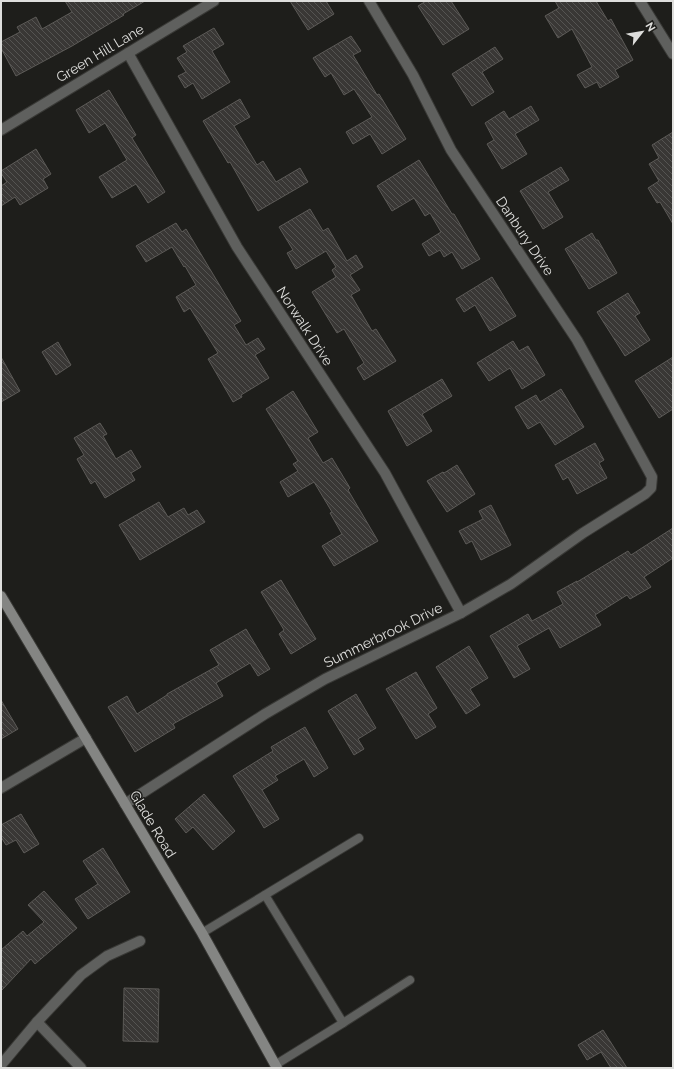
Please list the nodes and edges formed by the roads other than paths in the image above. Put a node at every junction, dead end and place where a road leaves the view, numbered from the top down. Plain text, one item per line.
1 (214, 1) edge
2 (369, 1) edge
3 (640, 1) edge
4 (128, 53) junction
5 (673, 54) edge
6 (1, 130) edge
7 (651, 488) joint
8 (1, 596) edge
9 (461, 613) junction
10 (86, 738) junction
11 (1, 788) edge
12 (125, 804) junction
13 (359, 838) dead end
14 (266, 895) junction
15 (202, 933) junction
16 (140, 941) dead end
17 (410, 980) dead end
18 (37, 1022) junction
19 (342, 1023) junction
20 (1, 1065) edge
21 (276, 1067) edge
22 (81, 1068) edge

1 - 4 street, Green Hill Lane
2 - 7 street, Danbury Drive
3 - 5 street
4 - 6 street, Green Hill Lane
4 - 9 street, Norwalk Drive
7 - 9 street, Summerbrook Drive
8 - 10 main road, Glade Road
9 - 12 street, Summerbrook Drive
10 - 11 street
10 - 12 main road, Glade Road
12 - 15 main road, Glade Road
13 - 14 lane
14 - 15 lane
14 - 19 lane
15 - 21 main road, Glade Road
16 - 18 street
17 - 19 lane
18 - 20 street
18 - 22 street
19 - 21 lane

